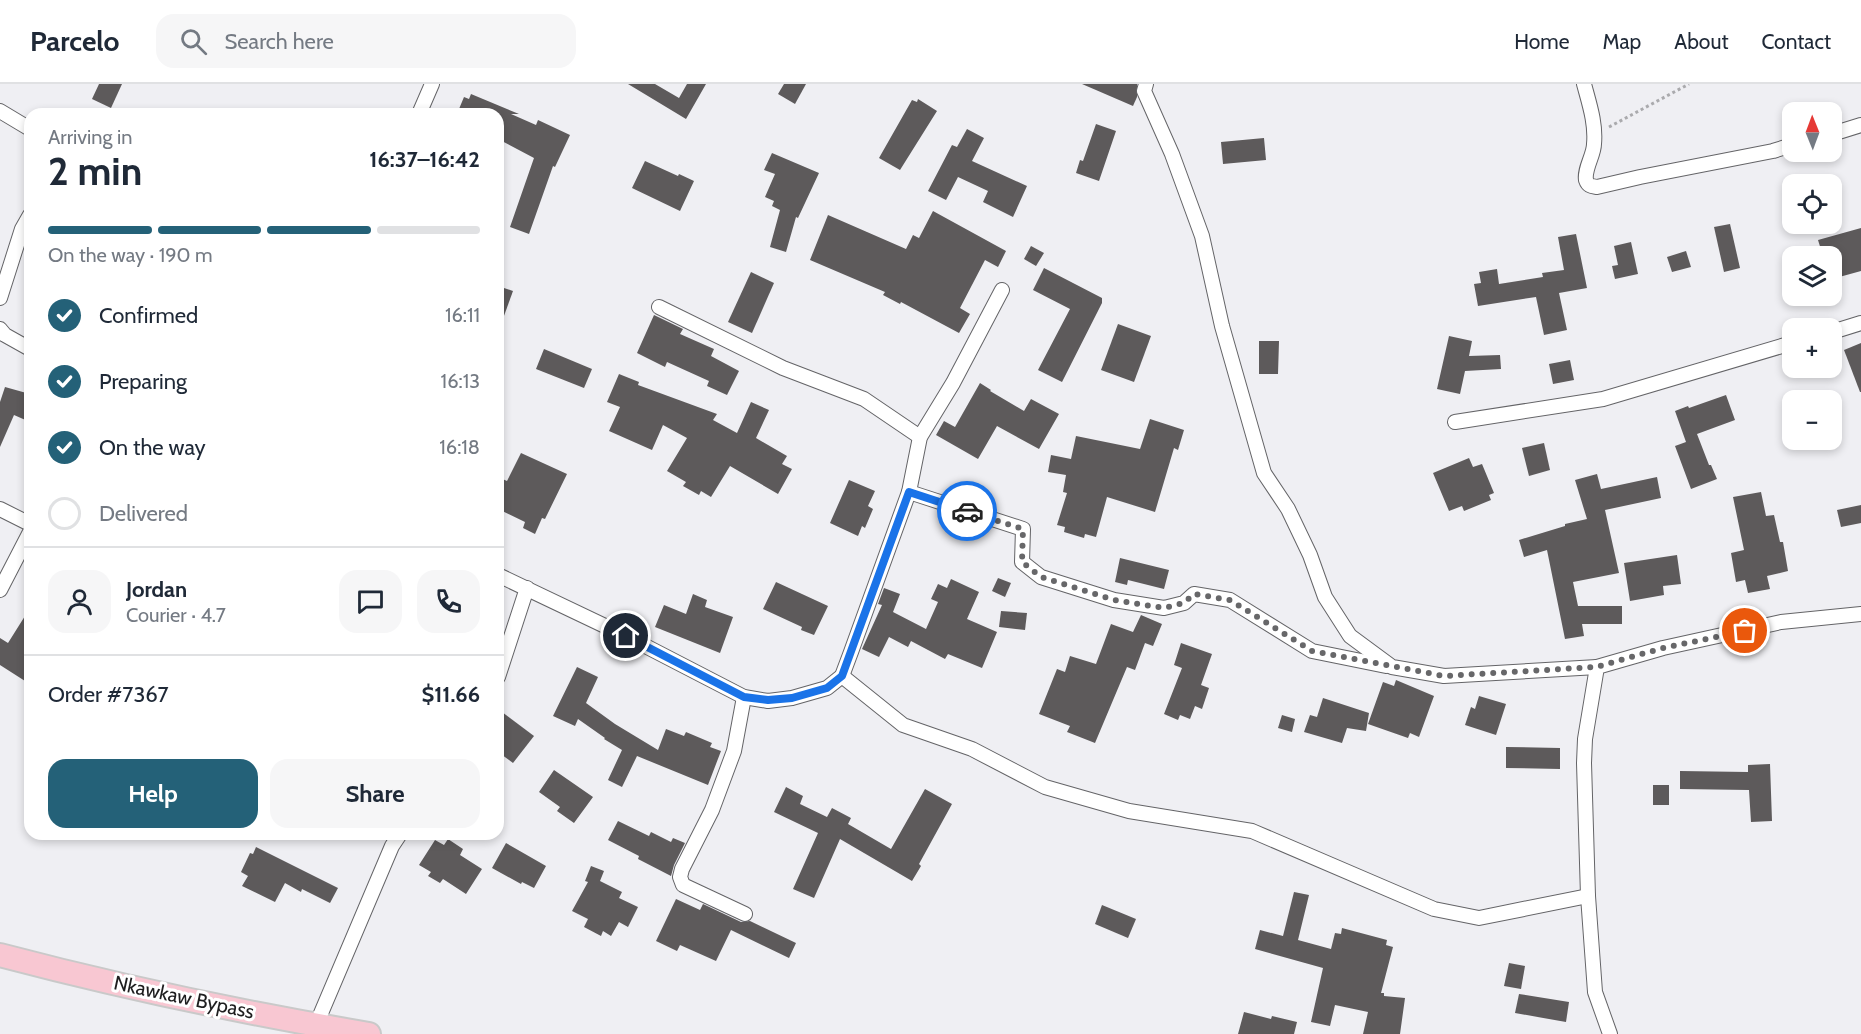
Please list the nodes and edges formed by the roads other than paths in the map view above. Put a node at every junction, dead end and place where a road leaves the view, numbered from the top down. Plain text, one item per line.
1 (432, 84) edge
2 (1146, 84) edge
3 (1584, 84) edge
4 (422, 108) edge
5 (0, 111) edge
6 (24, 125) edge
7 (1861, 125) edge
8 (1842, 131) edge
9 (1782, 147) edge
10 (24, 226) edge
11 (1002, 290) dead end
12 (0, 298) edge
13 (659, 307) dead end
14 (1861, 323) edge
15 (0, 329) edge
16 (1842, 329) edge
17 (24, 346) edge
18 (1782, 347) edge
19 (1455, 422) dead end
20 (920, 437) junction
21 (909, 492) junction
22 (0, 509) edge
23 (24, 521) edge
24 (24, 544) edge
25 (504, 578) edge
26 (527, 588) junction
27 (0, 590) edge
28 (1861, 614) edge
29 (504, 659) edge
30 (1392, 667) junction
31 (1596, 667) junction
32 (842, 676) junction
33 (744, 697) junction
34 (396, 840) edge
35 (1588, 896) junction
36 (745, 914) dead end
37 (0, 955) edge
38 (316, 1025) junction
39 (369, 1034) edge
40 (1610, 1034) edge

1 - 4 street
2 - 30 street
3 - 9 street
5 - 6 street
7 - 8 street
10 - 12 street
11 - 20 street
13 - 20 street
14 - 16 street
15 - 17 street
18 - 19 street
20 - 21 street
21 - 30 street
21 - 32 street
22 - 23 street
24 - 27 street
25 - 26 street
26 - 29 street
26 - 33 street
28 - 31 street
30 - 31 street
31 - 35 street
32 - 33 street
32 - 35 street
33 - 36 street
34 - 38 street
35 - 40 street
37 - 38 highway, Nkawkaw Bypass
38 - 39 highway, Nkawkaw Bypass

